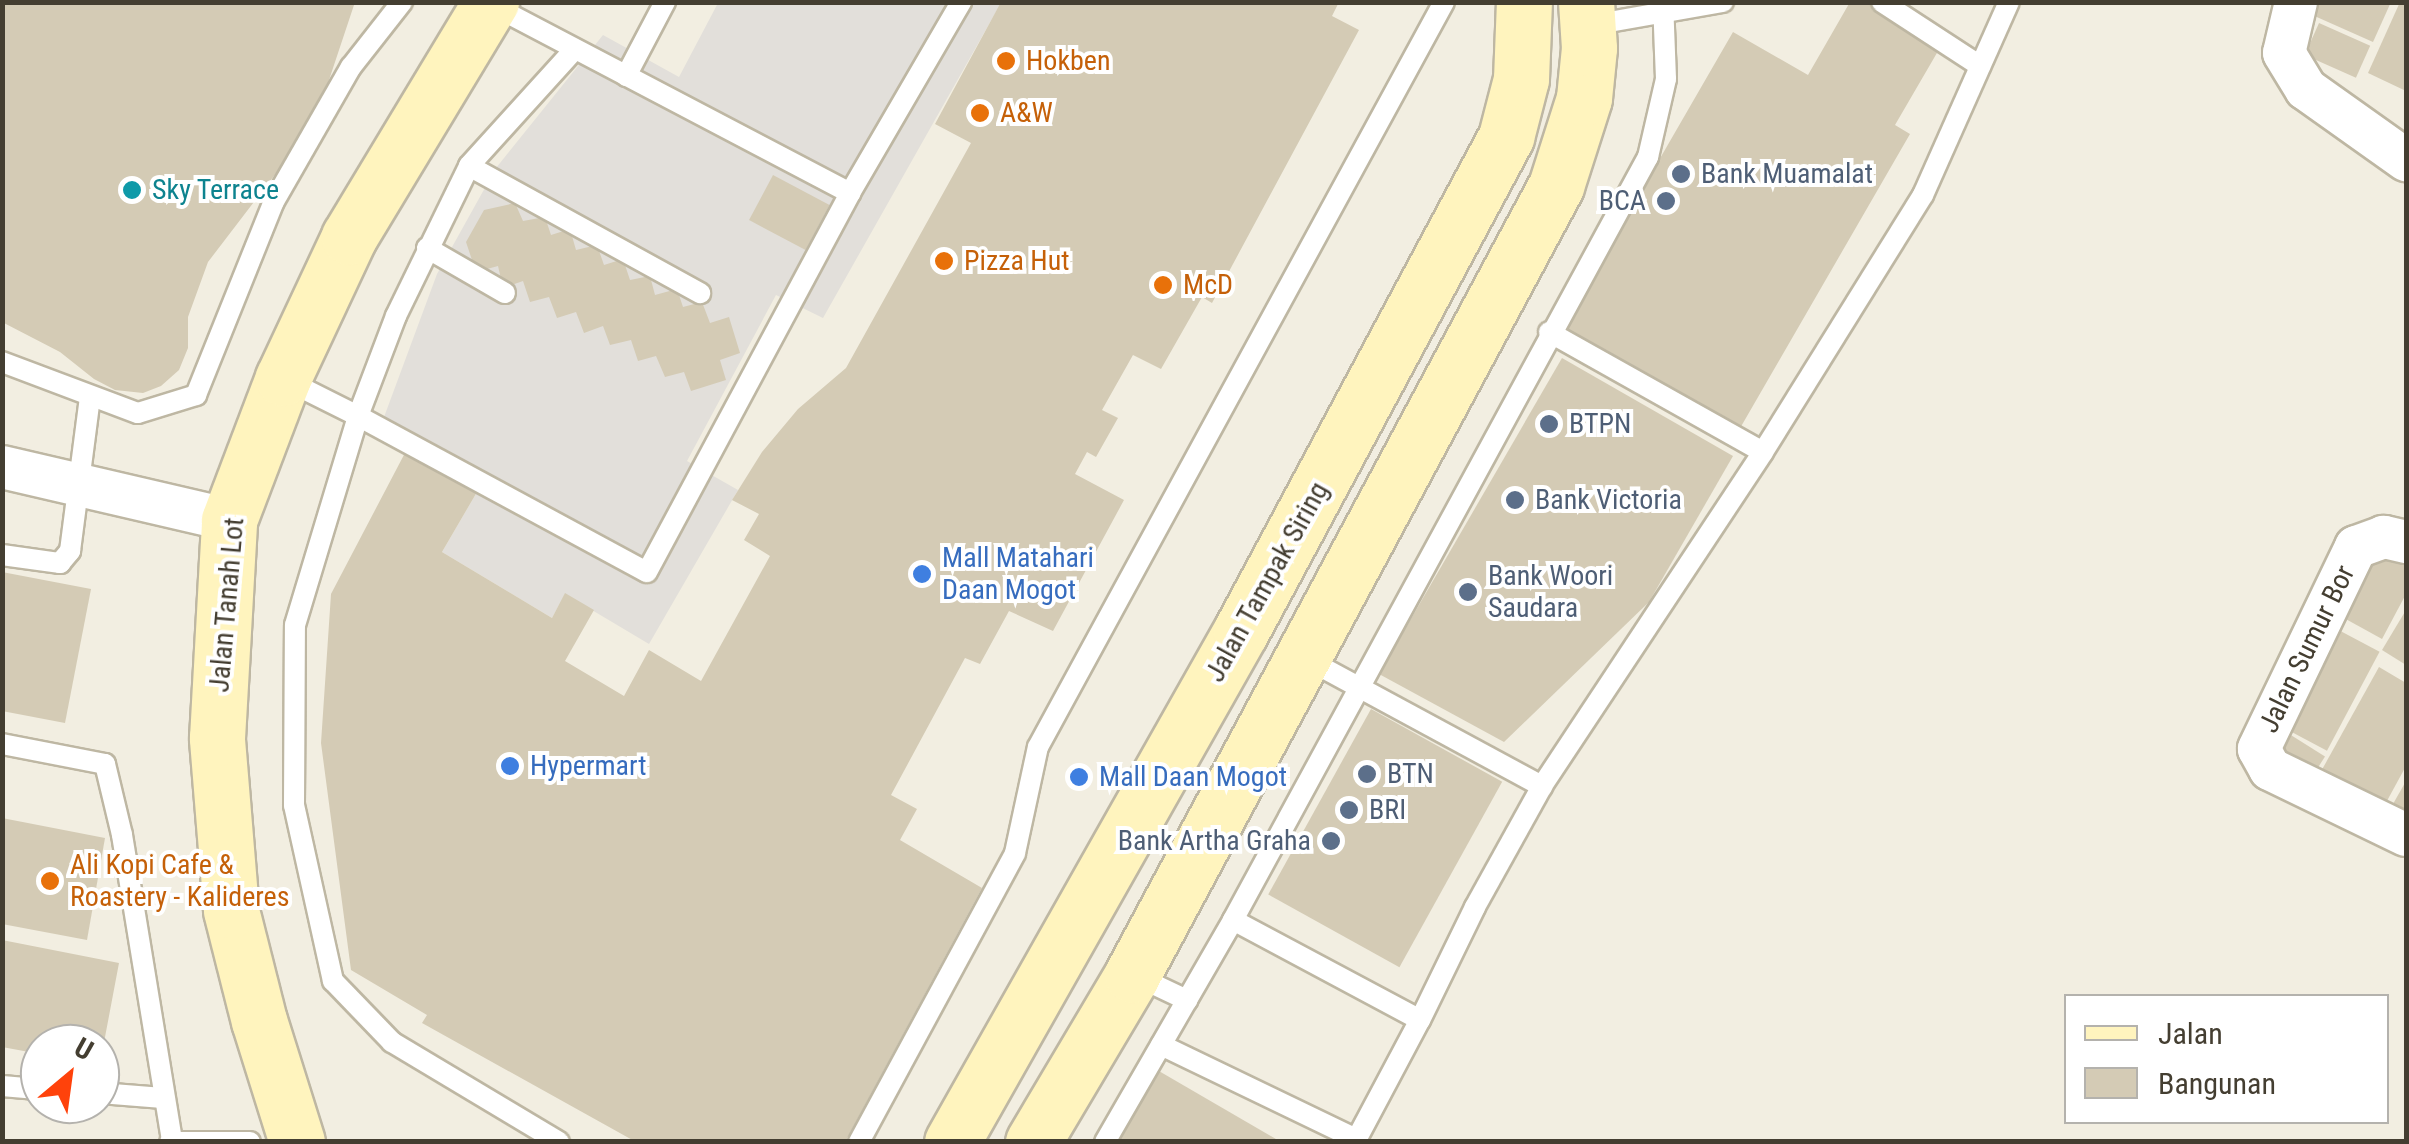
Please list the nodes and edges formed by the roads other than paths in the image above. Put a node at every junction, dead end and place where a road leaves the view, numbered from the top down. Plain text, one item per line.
1 (402, 2) edge
2 (664, 2) edge
3 (961, 2) edge
4 (1444, 2) edge
5 (1524, 2) edge
6 (1723, 2) edge
7 (1882, 2) edge
8 (2009, 2) edge
9 (2296, 2) edge
10 (490, 3) edge
11 (1663, 8) edge
12 (1588, 14) edge
13 (574, 50) junction
14 (1980, 66) junction
15 (626, 76) junction
16 (2406, 160) edge
17 (469, 166) junction
18 (850, 193) junction
19 (427, 248) junction
20 (505, 293) dead end
21 (700, 293) dead end
22 (1549, 332) junction
23 (2, 362) edge
24 (283, 378) junction
25 (90, 398) junction
26 (358, 416) junction
27 (1763, 452) junction
28 (2, 467) edge
29 (78, 485) junction
30 (229, 520) junction
31 (2406, 542) edge
32 (2, 555) edge
33 (1302, 656) junction
34 (1358, 686) junction
35 (2, 744) edge
36 (1542, 786) junction
37 (2406, 835) edge
38 (1233, 920) junction
39 (1132, 974) junction
40 (1187, 1000) junction
41 (1420, 1020) junction
42 (1161, 1045) junction
43 (120, 1095) edge
44 (163, 1098) junction
45 (1356, 1140) edge
46 (171, 1141) edge
47 (250, 1142) edge
48 (297, 1142) edge
49 (558, 1142) edge
50 (859, 1142) edge
51 (952, 1142) edge
52 (1033, 1142) edge
53 (1106, 1142) edge

1 - 25 lane
2 - 15 lane
3 - 18 lane
4 - 50 lane
5 - 51 main road, Jalan Tampak Siring
6 - 11 lane
7 - 14 lane
8 - 14 lane
9 - 16 street
10 - 13 lane
10 - 24 main road, Jalan Tanah Lot
11 - 12 lane
11 - 22 lane
12 - 33 main road
13 - 15 lane
13 - 17 lane
14 - 27 lane
15 - 18 lane
17 - 19 lane
17 - 21 lane
18 - 26 lane
19 - 20 lane
19 - 26 lane
22 - 27 lane
22 - 34 lane
23 - 25 lane
24 - 26 lane
24 - 30 main road, Jalan Tanah Lot
25 - 29 lane
26 - 49 lane
27 - 36 lane
28 - 29 street
29 - 30 street
29 - 32 lane
30 - 48 main road, Jalan Tanah Lot
31 - 37 street, Jalan Sumur Bor
33 - 34 lane
33 - 39 main road
34 - 36 lane
34 - 38 lane
35 - 44 lane
36 - 41 lane
38 - 40 lane
38 - 41 lane
39 - 40 lane
39 - 52 main road
40 - 42 lane
41 - 45 lane
42 - 45 lane
42 - 53 lane
43 - 44 lane
44 - 46 lane
46 - 47 lane

